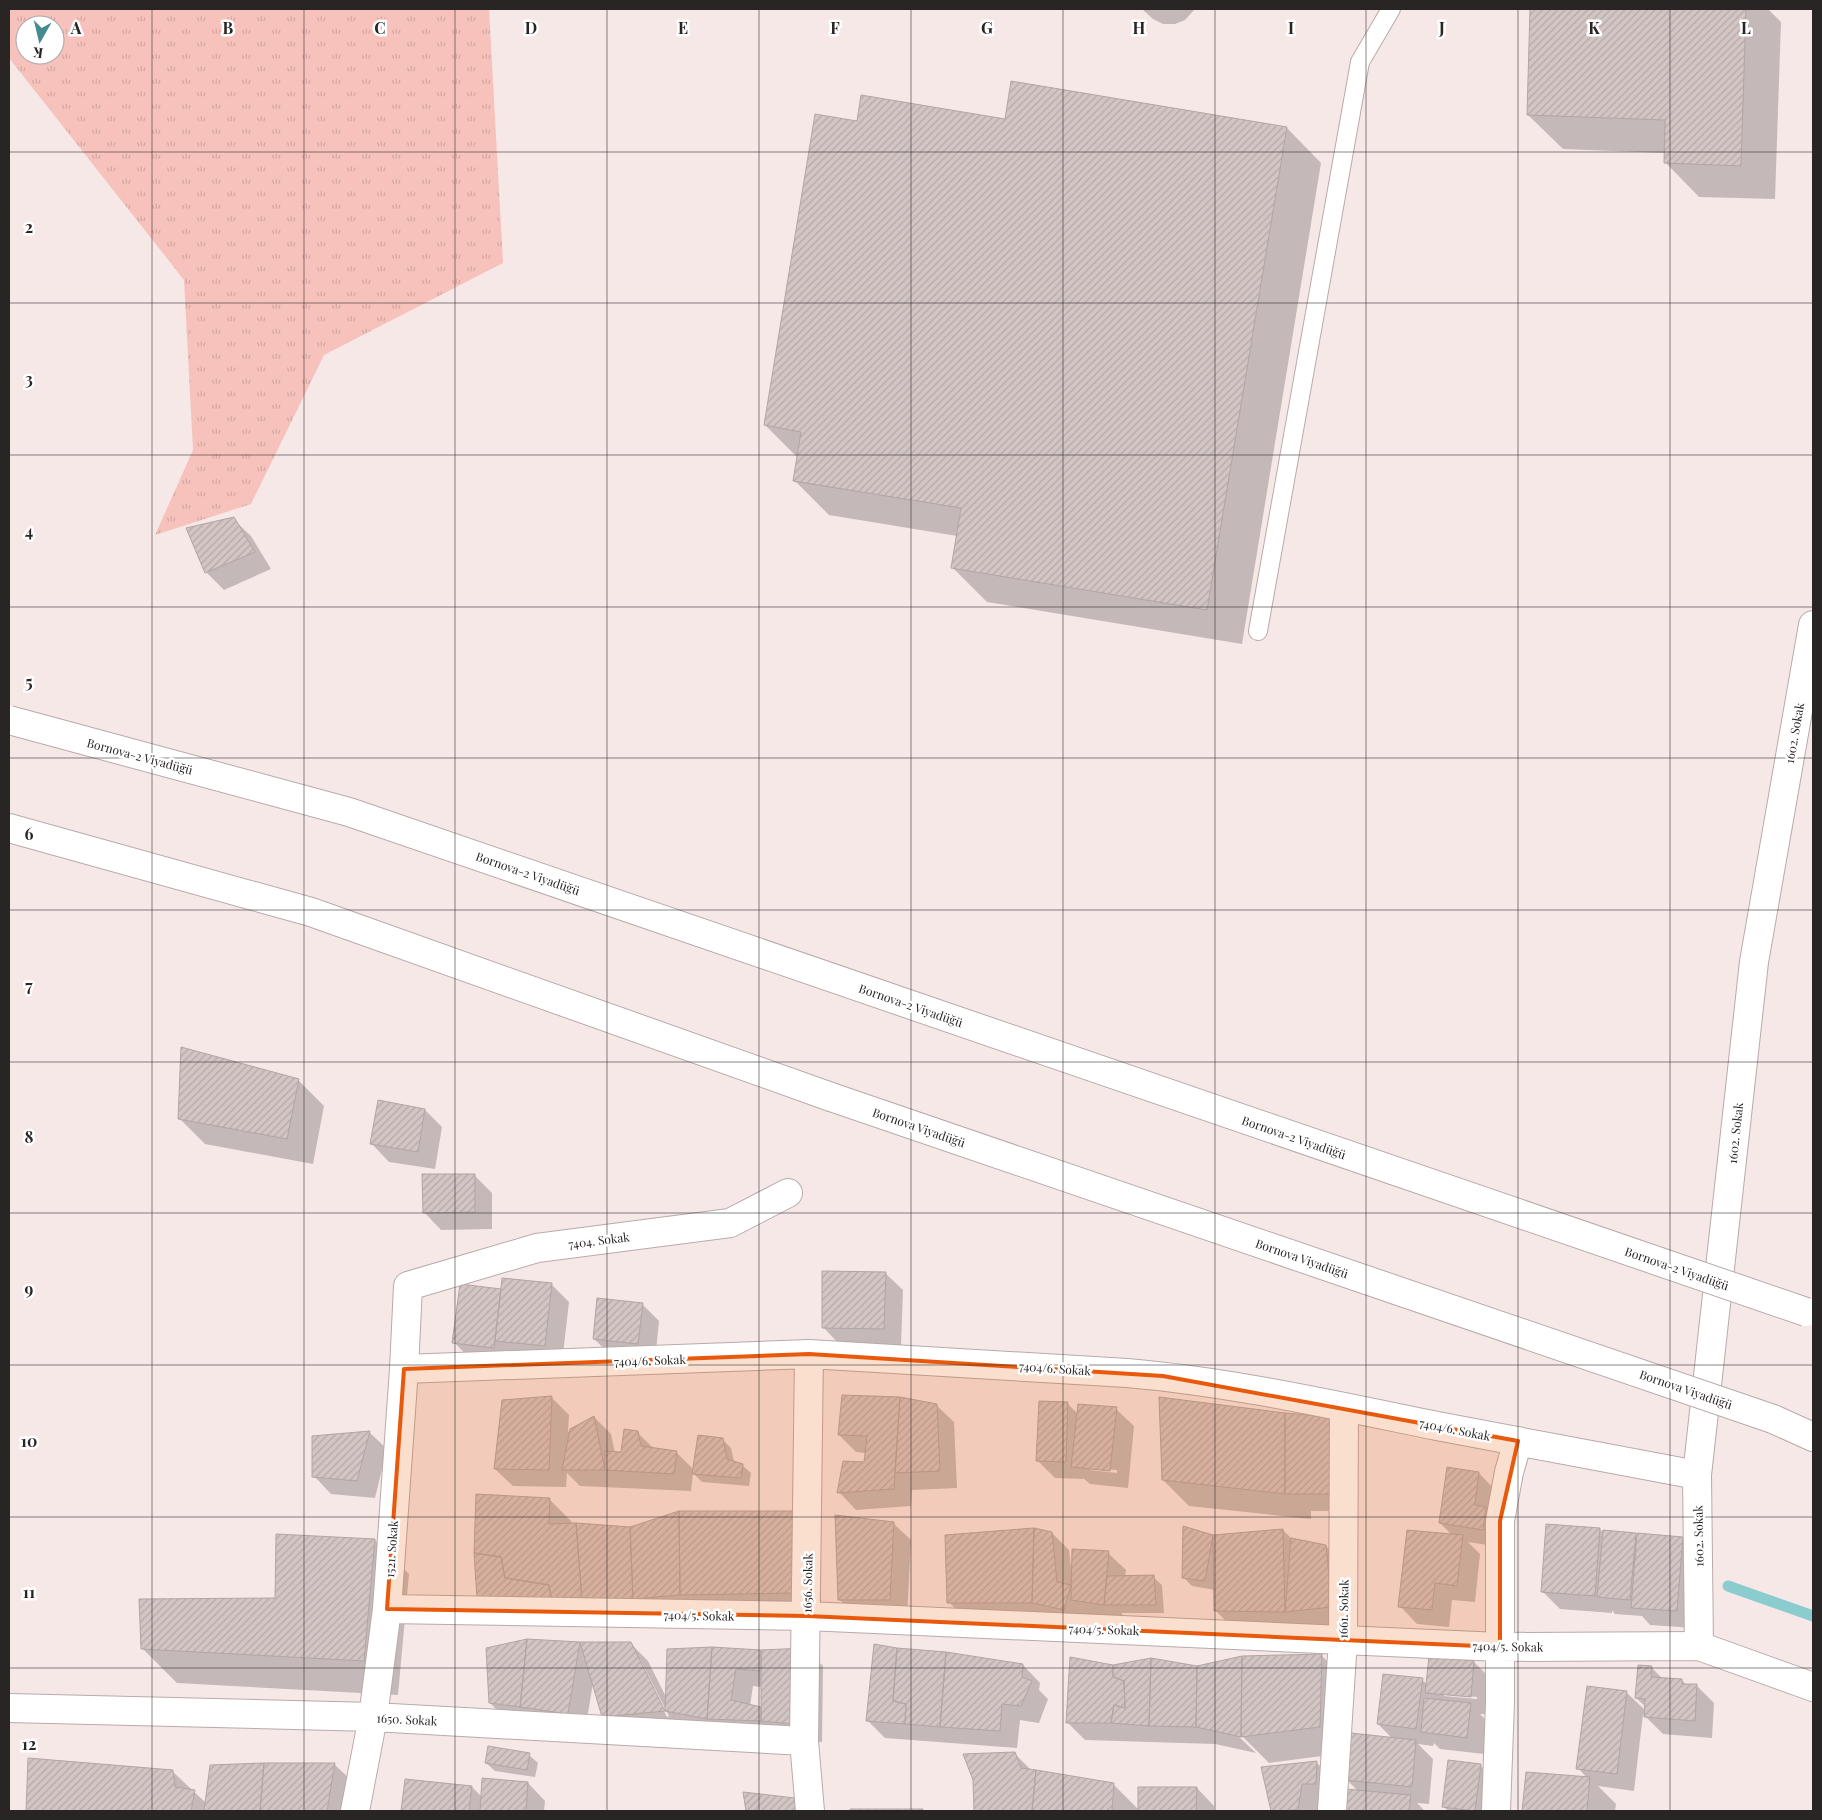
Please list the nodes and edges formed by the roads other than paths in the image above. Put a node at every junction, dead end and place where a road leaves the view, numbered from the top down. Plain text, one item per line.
1 (1391, 9) edge
2 (1813, 624) edge
3 (1258, 631) dead end
4 (9, 720) edge
5 (9, 828) edge
6 (788, 1193) dead end
7 (408, 1286) joint
8 (1810, 1314) edge
9 (809, 1354) junction
10 (404, 1369) junction
11 (1344, 1407) junction
12 (1773, 1418) junction
13 (1813, 1430) edge
14 (1813, 1438) edge
15 (1518, 1441) junction
16 (1697, 1475) junction
17 (387, 1609) junction
18 (807, 1616) junction
19 (1343, 1639) junction
20 (1699, 1646) junction
21 (1500, 1647) junction
22 (1813, 1687) edge
23 (9, 1708) edge
24 (372, 1717) junction
25 (804, 1742) junction
26 (355, 1811) edge
27 (810, 1811) edge
28 (1332, 1811) edge
29 (1496, 1811) edge

1 - 3 lane
2 - 16 main road, 1602. Sokak
4 - 8 main road, Bornova-2 Viyadüğü, bridge
5 - 12 main road, Bornova Viyadüğü, bridge
6 - 7 main road, 7404. Sokak
7 - 10 main road, 1521. Sokak
9 - 10 main road, 7404/6. Sokak
9 - 11 main road, 7404/6. Sokak
9 - 18 main road, 1656. Sokak
10 - 17 main road, 1521. Sokak
11 - 15 main road, 7404/6. Sokak
11 - 19 main road, 1661. Sokak
12 - 13 main road
12 - 14 main road
15 - 16 main road, 7404/6. Sokak
15 - 21 main road
16 - 20 main road, 1602. Sokak
17 - 18 main road, 7404/5. Sokak
17 - 24 main road, 1521. Sokak
18 - 19 main road, 7404/5. Sokak
18 - 25 main road, 1656. Sokak
19 - 21 main road, 7404/5. Sokak
19 - 28 main road, 1661. Sokak
20 - 21 main road, 7404/5. Sokak
20 - 22 main road, 7404/5. Sokak
21 - 29 main road
23 - 24 main road, 1650. Sokak
24 - 25 main road, 1650. Sokak
24 - 26 main road, 1521. Sokak
25 - 27 main road, 1656. Sokak

